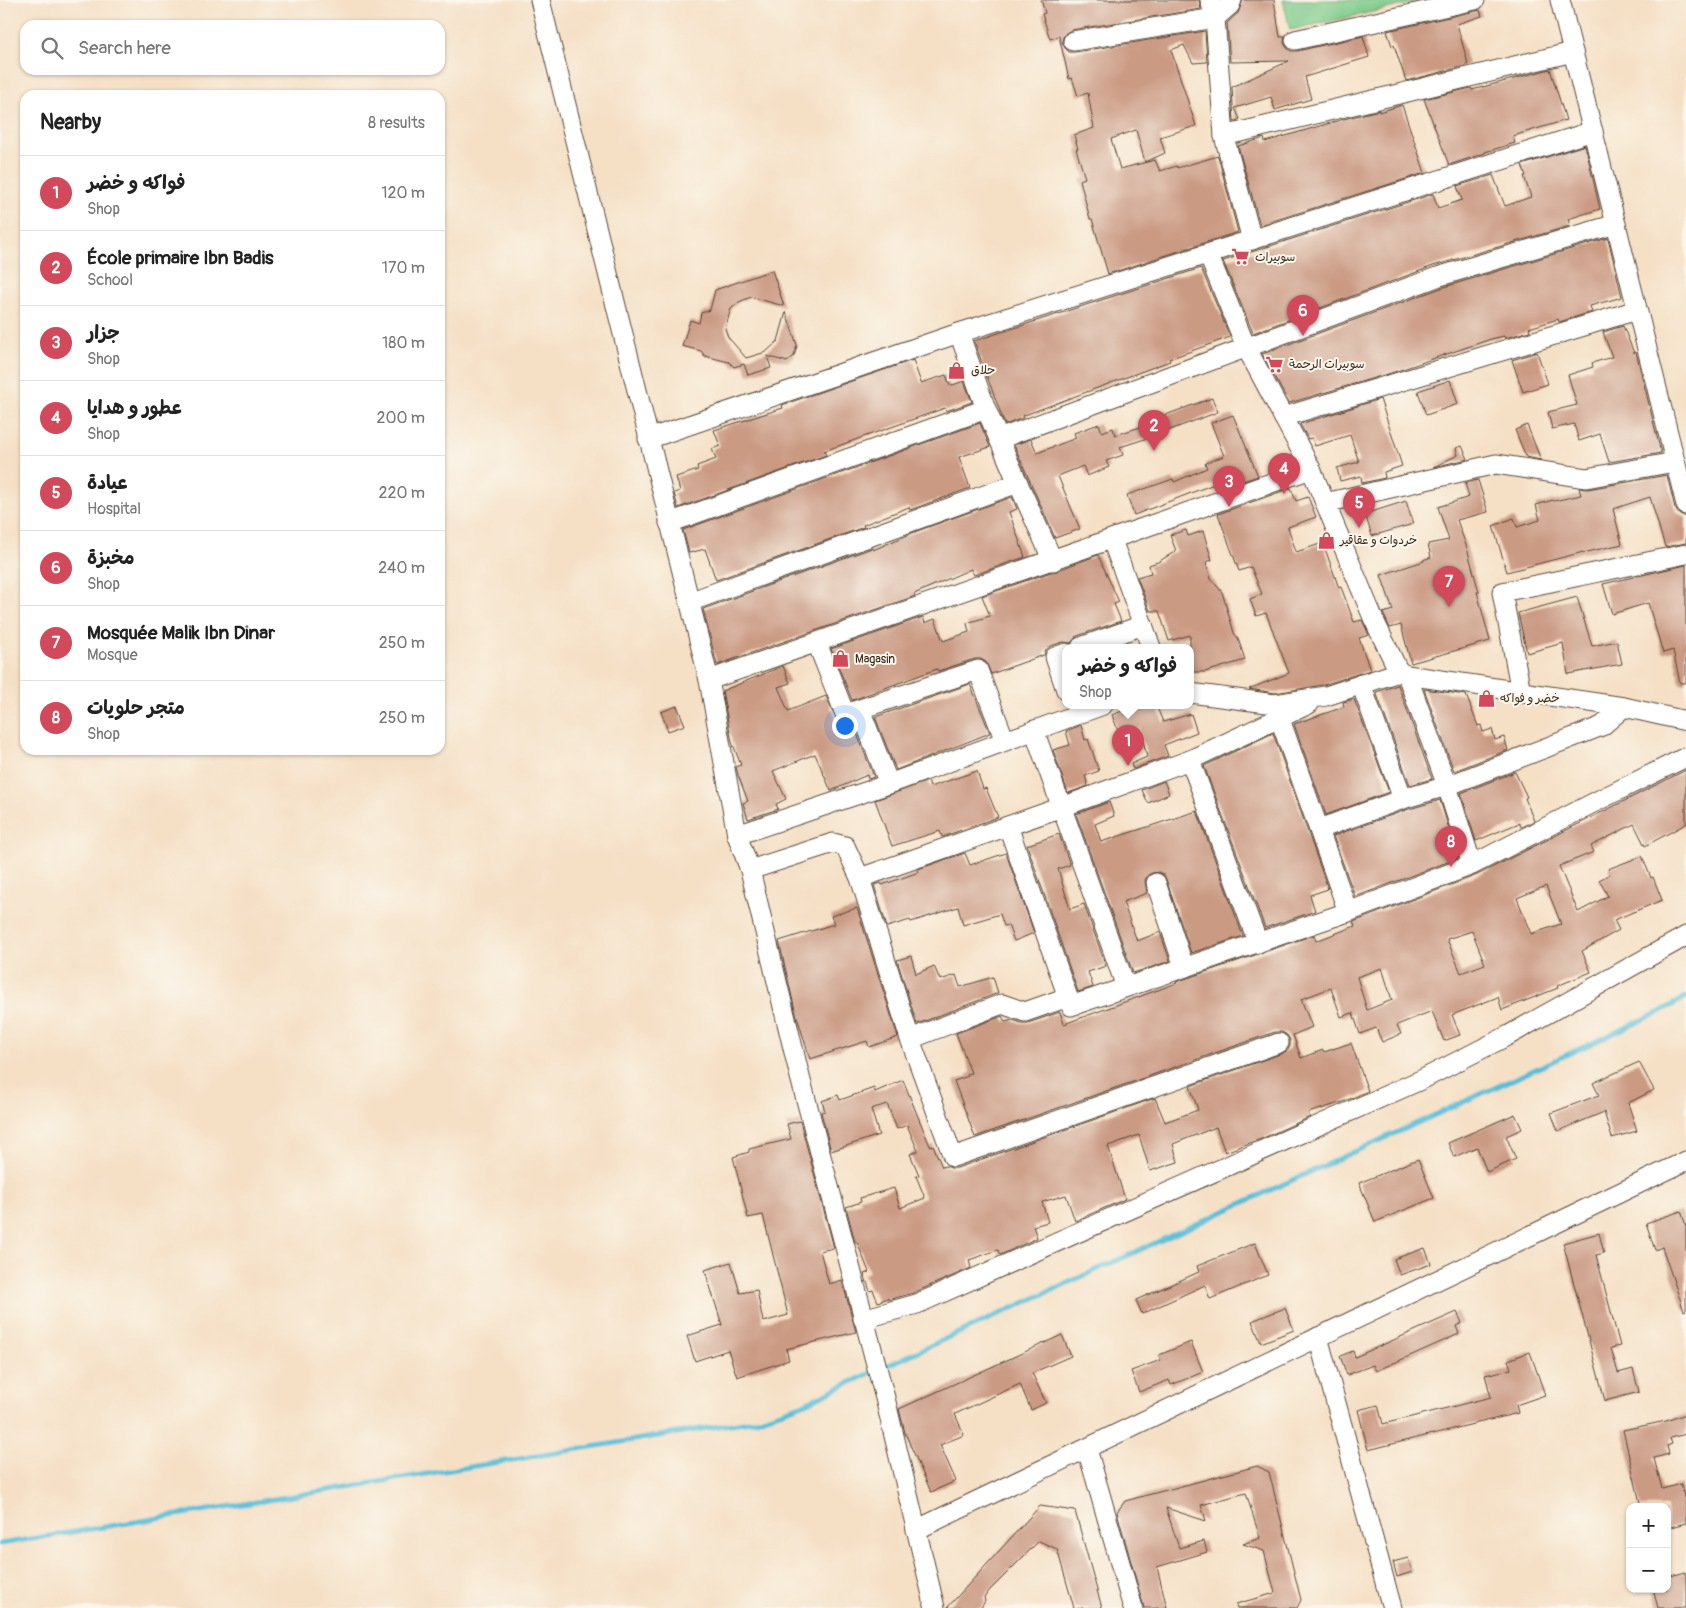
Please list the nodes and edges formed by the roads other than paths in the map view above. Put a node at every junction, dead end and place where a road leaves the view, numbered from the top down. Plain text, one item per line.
1 (540, 0) edge
2 (1232, 0) edge
3 (1475, 0) edge
4 (1560, 0) edge
5 (1213, 9) edge
6 (1073, 40) dead end
7 (1295, 40) dead end
8 (1573, 52) junction
9 (1592, 131) junction
10 (1224, 136) junction
11 (1616, 224) junction
12 (1252, 240) junction
13 (1208, 254) junction
14 (1637, 310) junction
15 (959, 333) junction
16 (1246, 347) junction
17 (986, 409) junction
18 (1283, 417) junction
19 (648, 439) junction
20 (999, 439) junction
21 (1675, 462) junction
22 (1311, 469) junction
23 (1018, 483) junction
24 (1326, 504) junction
25 (1686, 505) edge
26 (670, 523) junction
27 (1112, 540) junction
28 (1686, 554) edge
29 (1053, 561) junction
30 (690, 602) junction
31 (1143, 625) junction
32 (817, 643) junction
33 (1089, 644) edge
34 (1150, 644) edge
35 (1062, 654) edge
36 (1403, 674) junction
37 (1062, 678) edge
38 (709, 680) junction
39 (1361, 684) junction
40 (1521, 692) junction
41 (1194, 694) edge
42 (1326, 696) junction
43 (1624, 707) junction
44 (860, 709) junction
45 (1072, 710) edge
46 (1280, 719) junction
47 (1686, 721) edge
48 (1034, 730) junction
49 (1005, 741) junction
50 (1686, 757) edge
51 (1190, 760) junction
52 (889, 784) junction
53 (1447, 786) junction
54 (1403, 799) junction
55 (1062, 807) junction
56 (1008, 826) junction
57 (1319, 829) junction
58 (737, 835) junction
59 (1472, 865) junction
60 (750, 870) junction
61 (860, 878) junction
62 (1156, 883) dead end
63 (1348, 912) junction
64 (1686, 936) edge
65 (1258, 943) junction
66 (1184, 967) junction
67 (1126, 987) junction
68 (1068, 997) junction
69 (910, 1040) junction
70 (1279, 1043) dead end
71 (1686, 1161) edge
72 (863, 1319) junction
73 (1318, 1338) junction
74 (1087, 1449) junction
75 (916, 1530) junction
76 (935, 1608) edge
77 (1133, 1608) edge
78 (1392, 1608) edge

1 - 19 street
2 - 5 street
3 - 7 street
4 - 8 street
5 - 6 street
5 - 10 street
8 - 9 street
8 - 10 street
9 - 11 street
9 - 12 street
10 - 12 street
11 - 14 street
11 - 16 street
12 - 13 street
13 - 15 street
13 - 16 street
14 - 18 street
14 - 21 street
15 - 17 street
15 - 19 street
16 - 18 street
16 - 20 street
17 - 20 street
17 - 26 street
18 - 22 street
19 - 26 street
20 - 23 street
21 - 24 street
21 - 25 street
22 - 24 street
22 - 27 street
23 - 29 street
23 - 30 street
24 - 36 street
26 - 30 street
27 - 29 street
27 - 31 street
28 - 40 street
29 - 32 street
30 - 38 street
31 - 33 street
31 - 34 street
32 - 38 street
32 - 44 street
35 - 37 street
36 - 39 street
36 - 40 street
36 - 53 street
38 - 58 street
39 - 42 street
39 - 54 street
40 - 43 street
41 - 42 street
42 - 46 street
43 - 47 street
43 - 53 street
44 - 49 street
44 - 52 street
45 - 48 street
46 - 51 street
46 - 57 street
48 - 49 street
48 - 55 street
49 - 52 street
50 - 59 street
51 - 55 street
51 - 65 street
52 - 58 street
53 - 54 street
53 - 59 street
54 - 57 street
55 - 56 street
55 - 67 street
56 - 61 street
56 - 68 street
57 - 63 street
58 - 60 street
59 - 63 street
60 - 61 street
60 - 72 street
61 - 69 street
62 - 66 street
63 - 65 street
64 - 72 street
65 - 66 street
66 - 67 street
67 - 68 street
68 - 69 street
69 - 70 street
71 - 73 street
72 - 75 street
73 - 74 street
73 - 78 street
74 - 75 street
74 - 77 street
75 - 76 street

